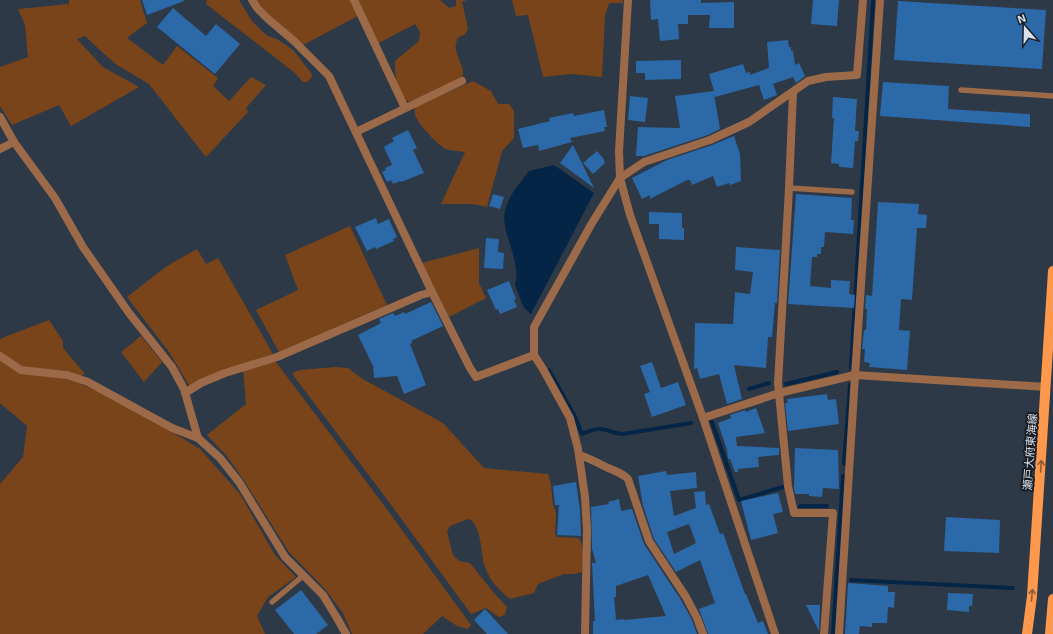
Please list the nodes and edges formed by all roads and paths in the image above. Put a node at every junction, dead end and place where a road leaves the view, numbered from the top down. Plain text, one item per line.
1 (252, 0) edge
2 (354, 0) edge
3 (628, 0) edge
4 (863, 0) edge
5 (880, 0) edge
6 (462, 81) dead end
7 (960, 90) dead end
8 (793, 92) junction
9 (1053, 96) edge
10 (405, 108) junction
11 (0, 117) edge
12 (356, 132) junction
13 (14, 142) junction
14 (0, 148) edge
15 (620, 178) junction
16 (789, 188) junction
17 (852, 192) dead end
18 (1053, 271) edge
19 (432, 292) junction
20 (534, 355) junction
21 (0, 356) edge
22 (855, 375) junction
23 (1046, 387) junction
24 (185, 393) junction
25 (779, 393) junction
26 (703, 418) junction
27 (198, 438) junction
28 (579, 455) junction
29 (304, 575) junction
30 (1053, 599) edge
31 (272, 602) dead end
32 (346, 634) edge
33 (585, 634) edge
34 (703, 634) edge
35 (775, 634) edge
36 (824, 634) edge
37 (839, 634) edge
38 (1027, 634) edge
39 (1050, 634) edge

1 - 12 street
2 - 10 street
3 - 15 street
4 - 8 street
5 - 22 street
6 - 10 street
7 - 9 lane
8 - 15 street
8 - 16 street
10 - 12 street
11 - 13 street
12 - 19 street
13 - 14 street
13 - 24 street
15 - 20 street
15 - 26 street
16 - 17 lane
16 - 25 street
18 - 23 main road, 瀬戸大府東海線
19 - 20 street
19 - 24 street
20 - 28 street
21 - 27 street
22 - 23 street
22 - 25 street
22 - 37 street
38 -> 23 main road, 瀬戸大府東海線
24 - 27 street
25 - 26 street
25 - 36 street
26 - 35 street
27 - 29 street
28 - 33 street
28 - 34 street
29 - 31 lane
29 - 32 street
30 - 39 main road

